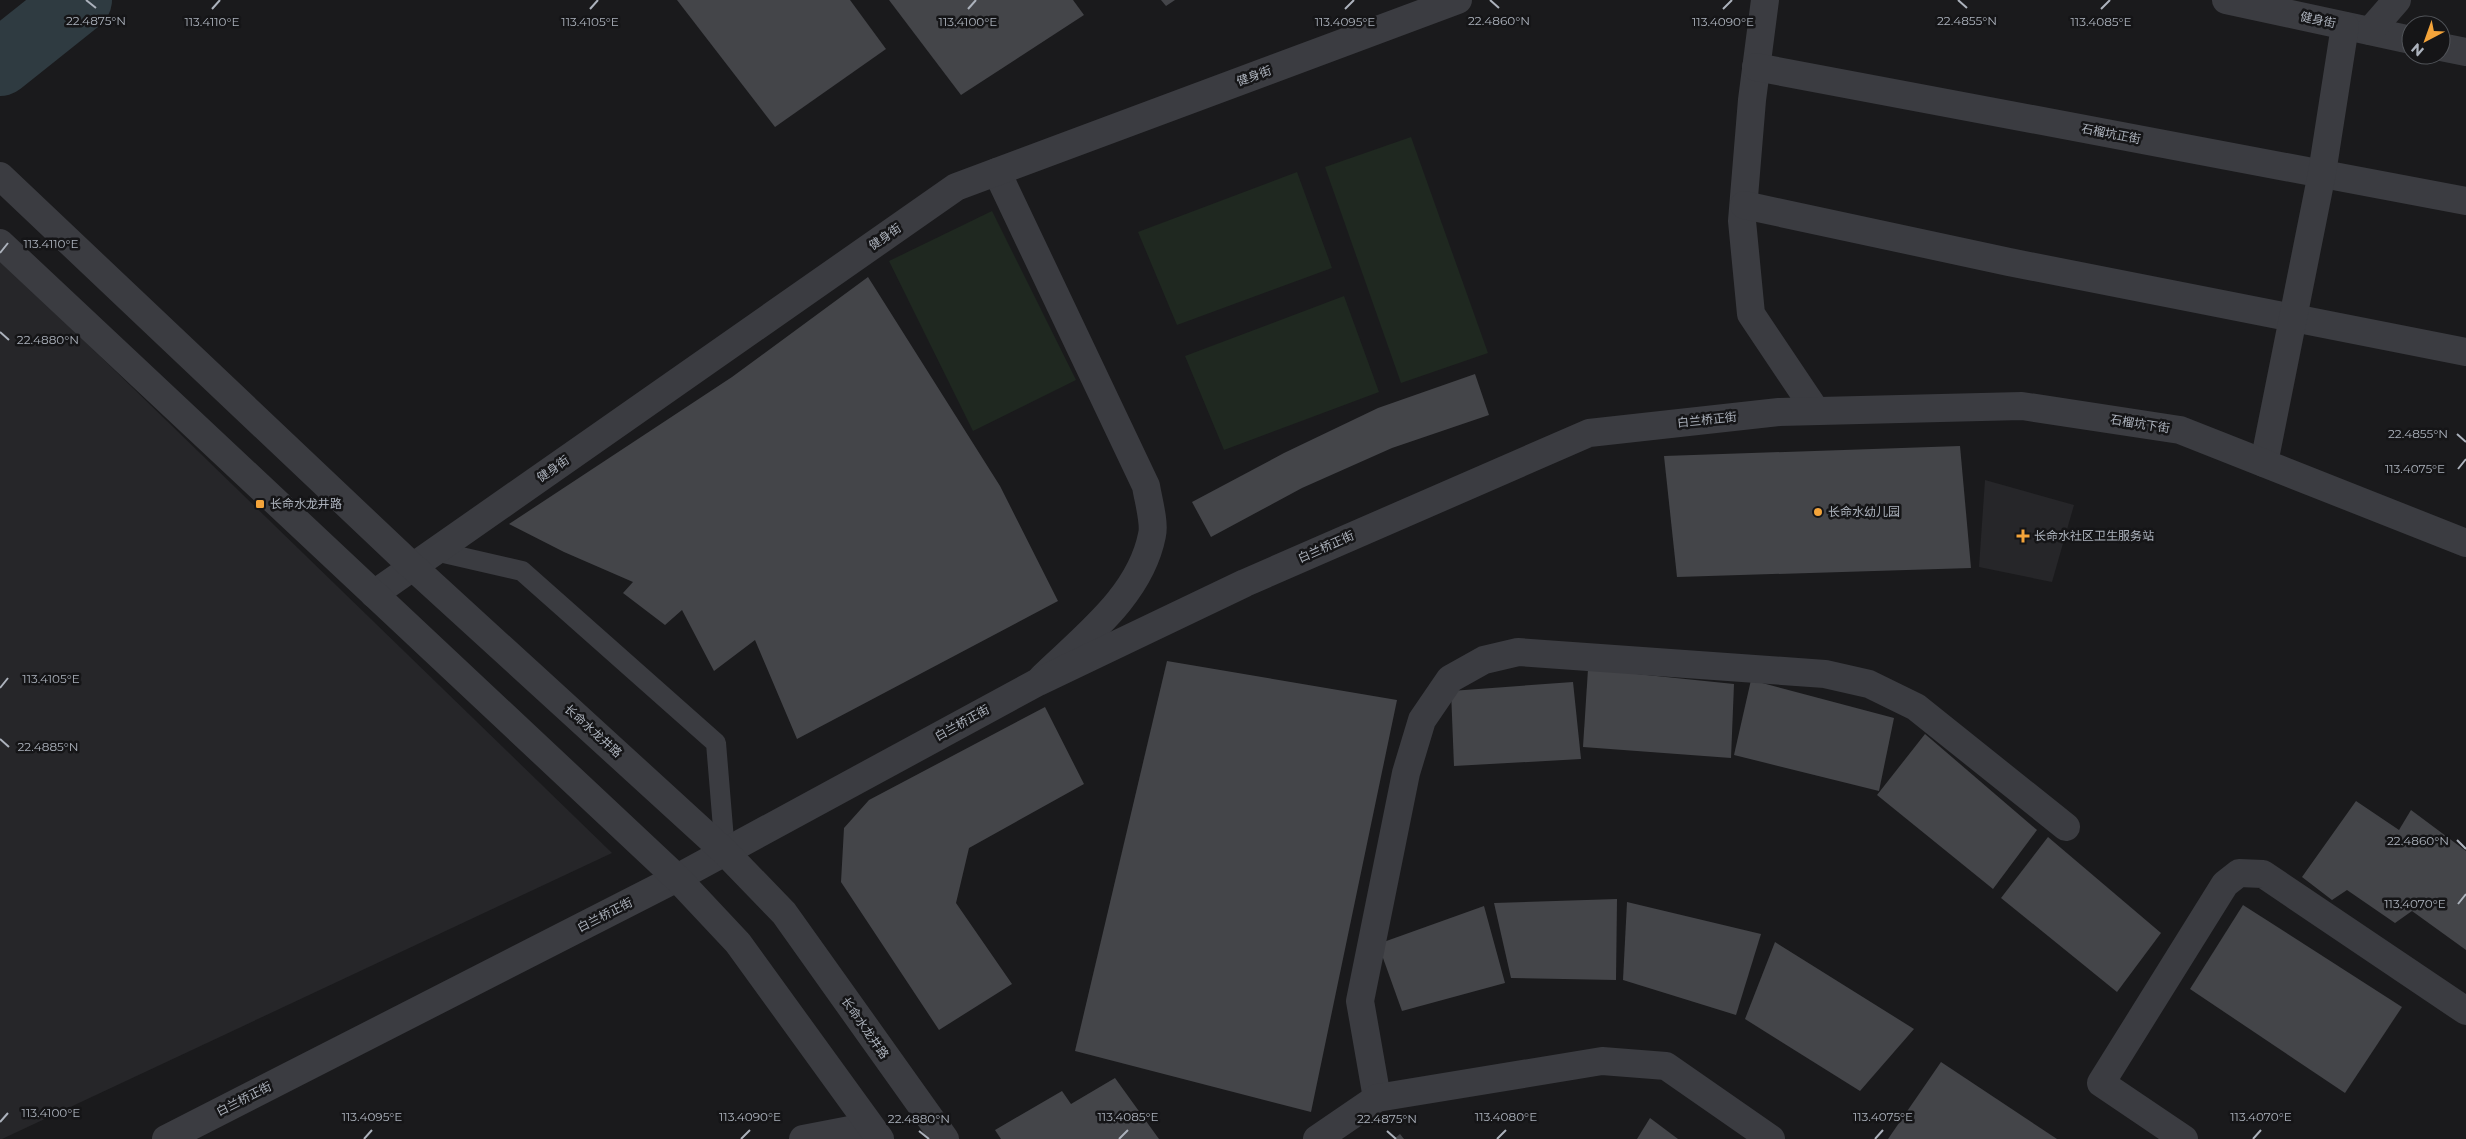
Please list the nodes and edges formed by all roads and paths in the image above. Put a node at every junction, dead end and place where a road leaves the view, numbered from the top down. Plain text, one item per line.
1 (1458, 0) edge
2 (1765, 0) edge
3 (2226, 0) edge
4 (2397, 0) edge
5 (2357, 29) junction
6 (2401, 38) edge
7 (2451, 49) edge
8 (2466, 52) edge
9 (1756, 67) junction
10 (997, 172) junction
11 (2322, 173) junction
12 (0, 176) edge
13 (2466, 200) edge
14 (1744, 205) junction
15 (0, 243) edge
16 (2293, 318) junction
17 (2466, 352) edge
18 (1805, 412) junction
19 (2264, 463) junction
20 (2466, 542) edge
21 (424, 559) junction
22 (374, 594) junction
23 (1038, 682) junction
24 (2066, 827) dead end
25 (725, 852) junction
26 (677, 878) junction
27 (2466, 1011) edge
28 (1377, 1098) junction
29 (166, 1139) edge
30 (803, 1139) edge
31 (868, 1139) edge
32 (880, 1139) edge
33 (945, 1139) edge
34 (1317, 1139) edge
35 (1771, 1139) edge
36 (2184, 1139) edge

1 - 10 street, 健身街
2 - 9 street
3 - 5 street, 健身街
4 - 5 street
5 - 6 street, 健身街
5 - 11 street
7 - 8 street
9 - 11 street, 石榴坑正街
9 - 14 street
10 - 21 street, 健身街
10 - 23 street
11 - 13 street, 石榴坑正街
11 - 16 street
12 - 21 street, 长命水龙井路
14 - 16 street
14 - 18 street
15 - 22 street
16 - 17 street
16 - 19 street
18 - 19 street, 石榴坑下街
18 - 23 street, 白兰桥正街
19 - 20 street, 石榴坑下街
21 - 22 street, 健身街
21 - 25 street, 长命水龙井路
21 - 25 lane
22 - 26 street
23 - 25 street, 白兰桥正街
24 - 28 street
25 - 26 street, 白兰桥正街
25 - 33 street, 长命水龙井路
26 - 29 street, 白兰桥正街
26 - 32 street
27 - 36 street
28 - 34 street
28 - 35 street
30 - 31 street

